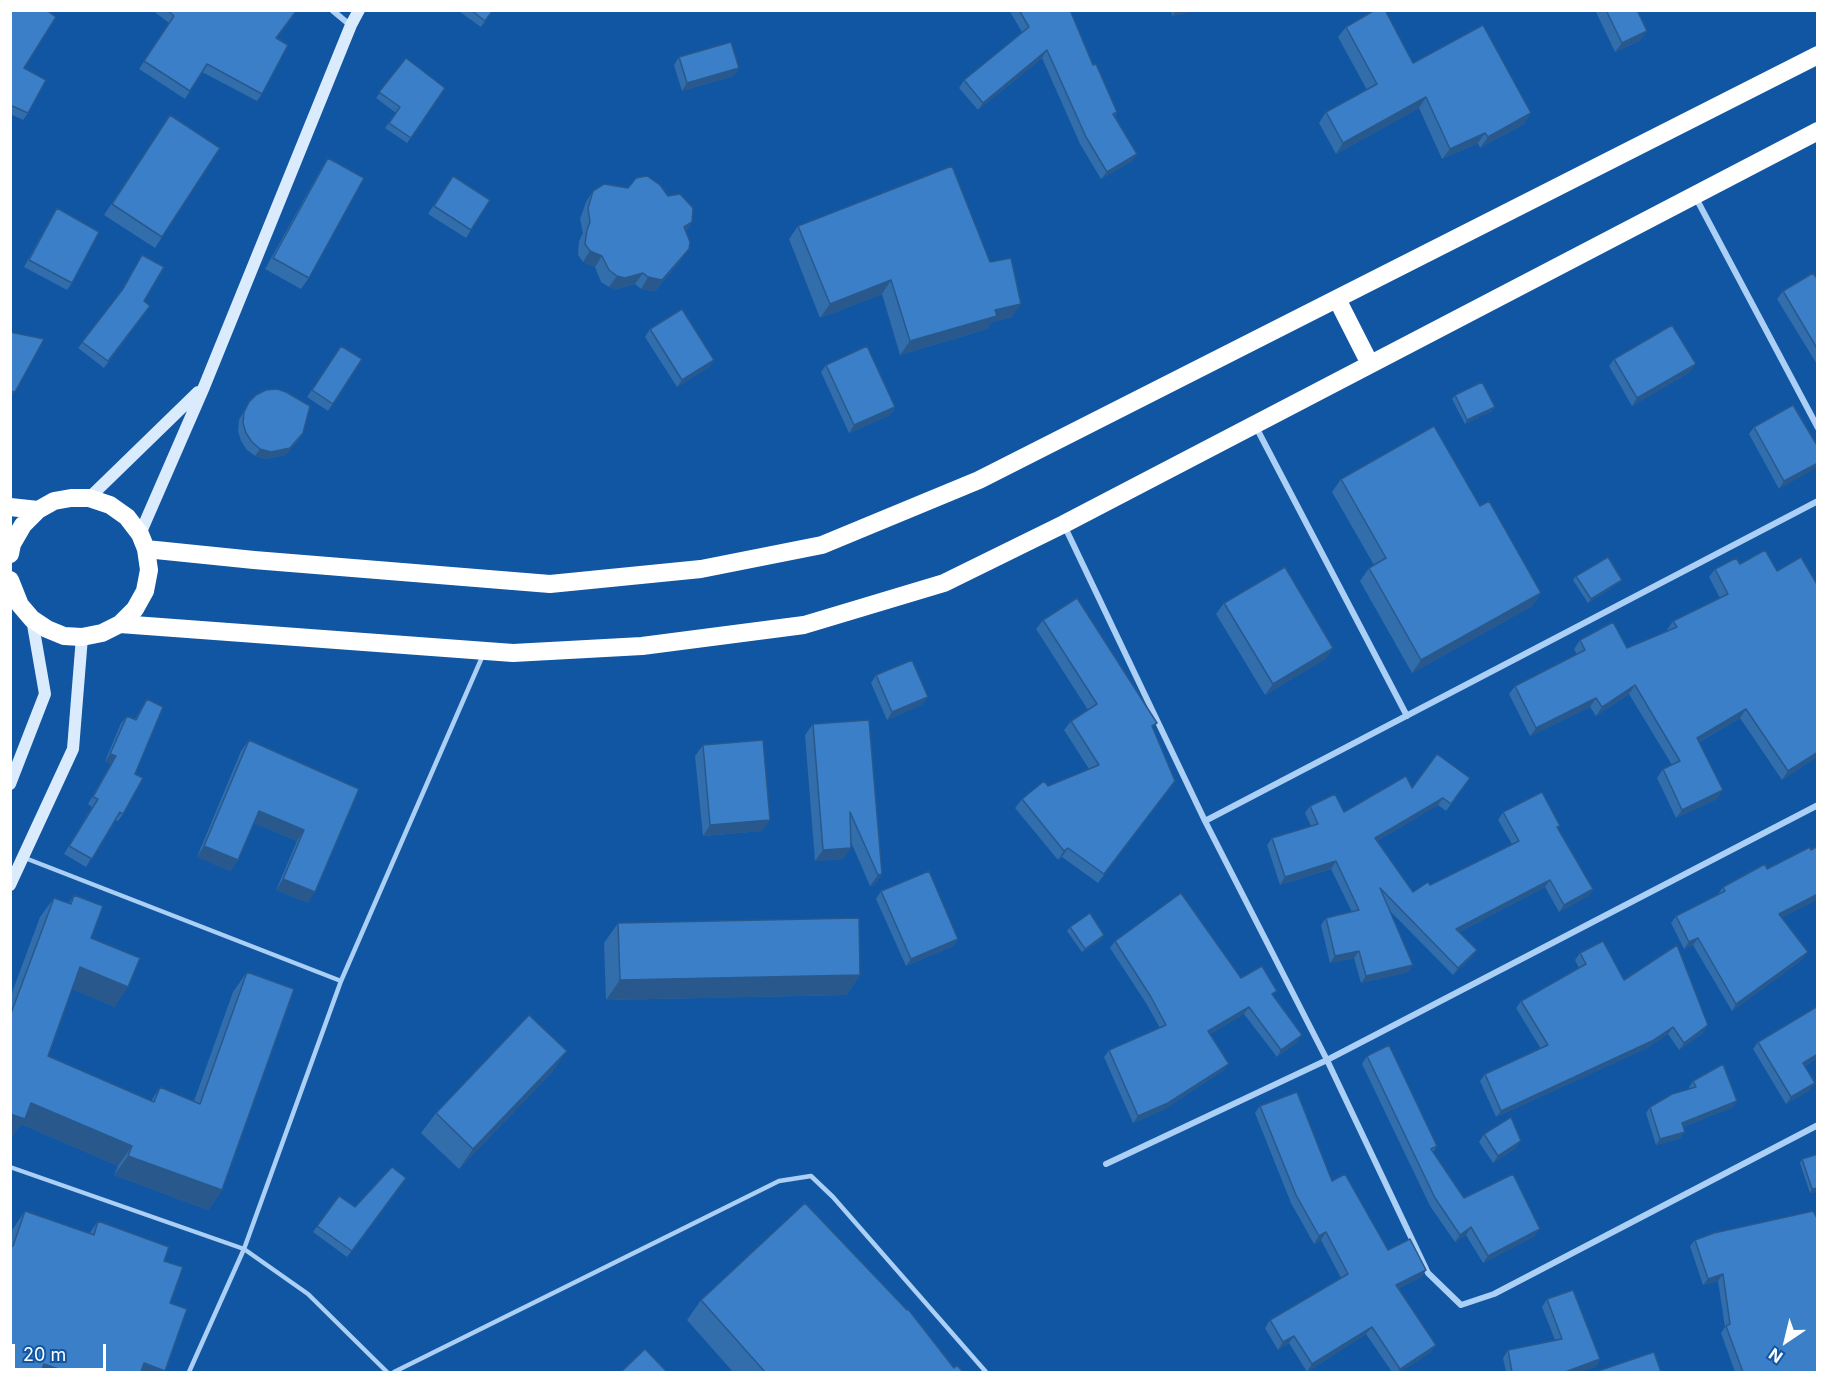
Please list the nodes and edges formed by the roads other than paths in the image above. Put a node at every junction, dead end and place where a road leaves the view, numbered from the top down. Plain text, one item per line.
1 (332, 10) edge
2 (359, 10) edge
3 (351, 25) junction
4 (1818, 55) edge
5 (1818, 131) edge
6 (1694, 194) junction
7 (1337, 299) junction
8 (1370, 364) junction
9 (204, 387) junction
10 (1255, 424) junction
11 (1818, 428) edge
12 (89, 498) junction
13 (1818, 501) edge
14 (10, 507) edge
15 (38, 510) junction
16 (1064, 524) junction
17 (143, 541) junction
18 (10, 554) edge
19 (10, 580) edge
20 (11, 585) edge
21 (21, 610) edge
22 (120, 624) junction
23 (82, 638) junction
24 (485, 650) junction
25 (1407, 716) junction
26 (10, 784) edge
27 (1818, 805) edge
28 (1205, 821) junction
29 (23, 857) junction
30 (10, 885) edge
31 (341, 981) junction
32 (1327, 1060) junction
33 (1818, 1125) edge
34 (1106, 1164) dead end
35 (10, 1167) edge
36 (244, 1249) junction
37 (189, 1372) edge
38 (387, 1372) edge
39 (394, 1372) edge
40 (986, 1372) edge

1 - 3 street
2 - 3 street
3 - 9 street
4 - 7 highway
5 - 6 highway
6 - 8 highway
6 - 11 street
7 - 8 highway
7 - 17 highway
8 - 10 highway
9 - 12 street
9 - 17 street
10 - 16 highway
10 - 25 street
12 - 15 highway
12 - 17 highway
13 - 25 street
14 - 15 highway
15 - 18 highway
16 - 24 highway
16 - 28 street
17 - 22 highway
19 - 20 highway
20 - 21 highway
21 - 23 highway
21 - 26 street
22 - 23 highway
22 - 24 highway
23 - 29 street
24 - 31 lane
25 - 28 street
27 - 32 street
28 - 32 street
29 - 30 street
29 - 31 lane
31 - 36 lane
32 - 33 street
32 - 34 street
35 - 36 lane
36 - 37 lane
36 - 38 lane
39 - 40 lane

